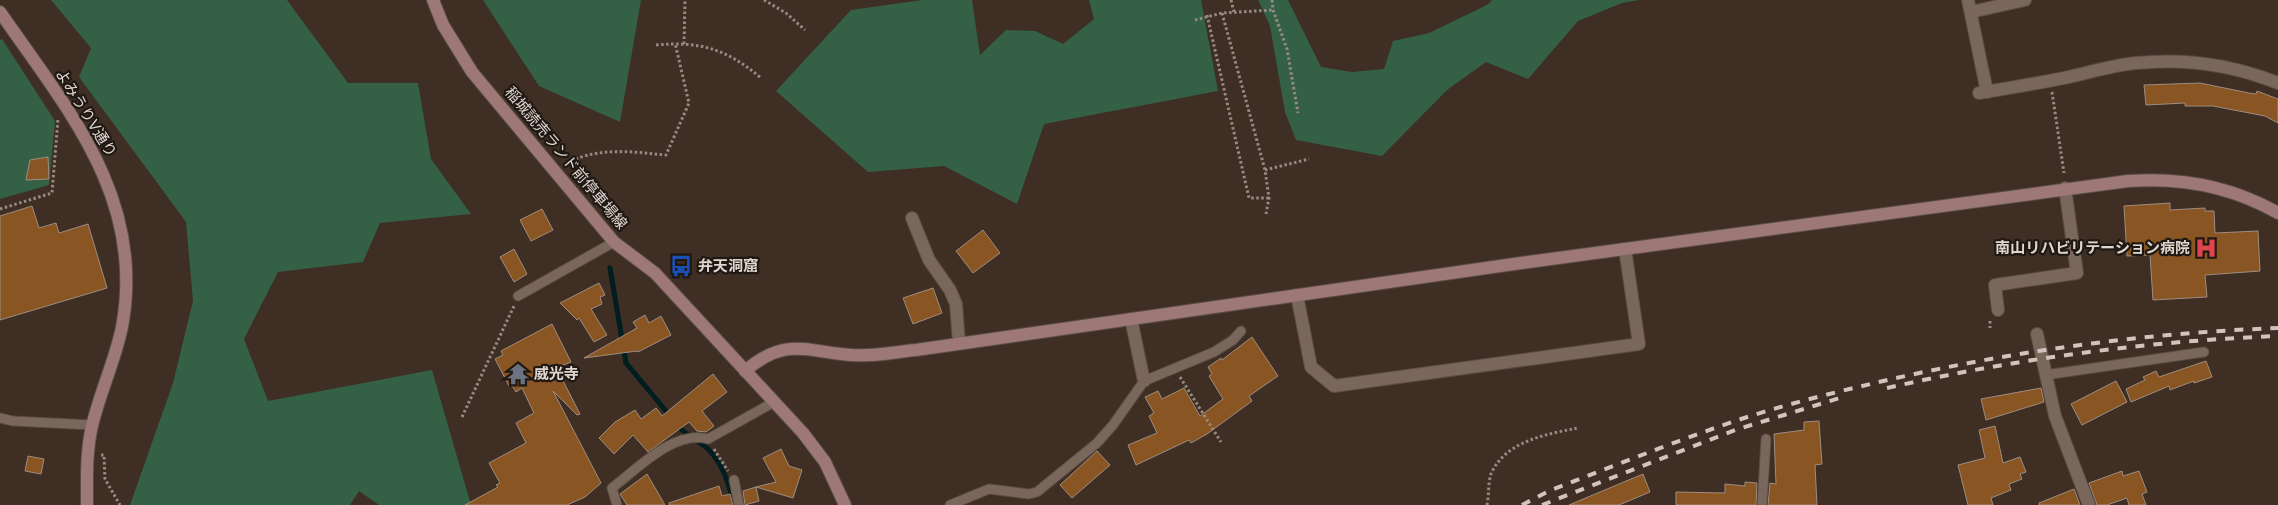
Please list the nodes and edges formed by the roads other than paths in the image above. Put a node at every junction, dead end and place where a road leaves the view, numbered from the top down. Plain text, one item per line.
1 (433, 0) edge
2 (2025, 0) edge
3 (1970, 6) edge
4 (0, 12) edge
5 (2278, 83) edge
6 (2065, 188) junction
7 (2278, 213) edge
8 (912, 218) dead end
9 (614, 242) junction
10 (1625, 249) junction
11 (1297, 295) junction
12 (518, 296) road end
13 (1998, 310) dead end
14 (1131, 319) junction
15 (1241, 331) dead end
16 (2037, 334) dead end
17 (959, 344) junction
18 (2204, 352) dead end
19 (745, 371) junction
20 (2045, 374) junction
21 (1144, 381) junction
22 (774, 402) junction
23 (0, 418) edge
24 (92, 424) junction
25 (1766, 439) dead end
26 (734, 480) road end
27 (87, 505) edge
28 (617, 505) edge
29 (740, 505) edge
30 (845, 505) edge
31 (950, 505) edge
32 (1762, 505) edge
33 (2089, 505) edge

1 - 9 street, 稲城読売ランド前停車場線
2 - 3 street
3 - 5 street
4 - 24 street, よみうりV通り
6 - 7 street
6 - 10 street
6 - 13 street
8 - 17 street
9 - 12 lane
9 - 19 street, 稲城読売ランド前停車場線
10 - 11 street
10 - 11 street
11 - 14 street
14 - 17 street
14 - 21 street
15 - 21 lane
16 - 20 street
17 - 19 street
18 - 20 lane
19 - 22 street, 稲城読売ランド前停車場線
20 - 33 street
21 - 31 lane
22 - 28 lane
22 - 30 street, 稲城読売ランド前停車場線
23 - 24 lane
24 - 27 street, よみうりV通り
25 - 32 lane
26 - 29 lane

